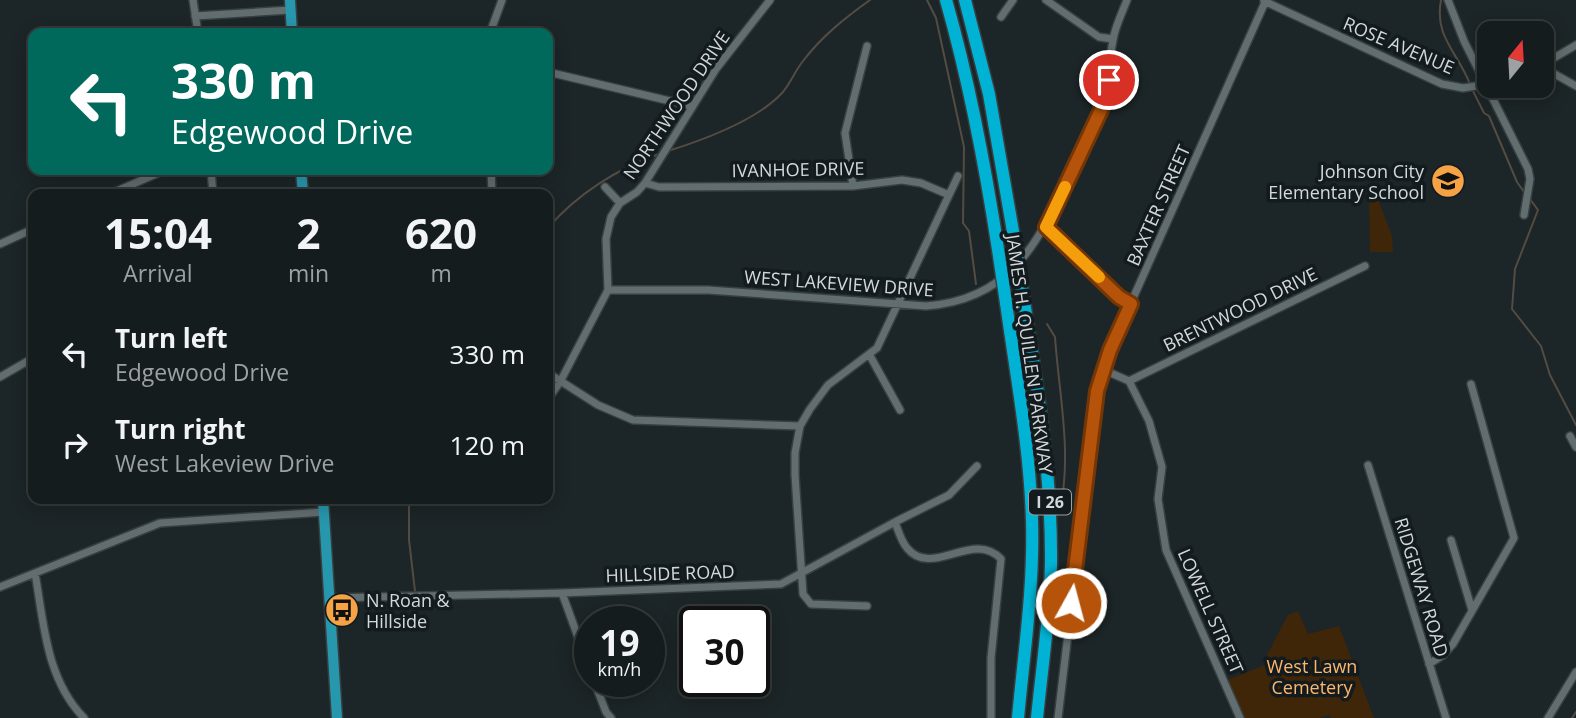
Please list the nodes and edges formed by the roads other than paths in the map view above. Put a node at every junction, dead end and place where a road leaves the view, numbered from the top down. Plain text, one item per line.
1 (193, 0) edge
2 (502, 0) edge
3 (770, 0) edge
4 (946, 0) edge
5 (965, 0) edge
6 (1013, 0) edge
7 (1046, 0) edge
8 (1127, 0) edge
9 (1448, 0) edge
10 (1264, 1) edge
11 (290, 5) edge
12 (195, 16) junction
13 (1001, 17) dead end
14 (197, 28) edge
15 (292, 28) edge
16 (492, 28) edge
17 (1113, 40) junction
18 (1576, 45) edge
19 (867, 46) dead end
20 (1554, 59) edge
21 (1477, 66) edge
22 (553, 73) edge
23 (1554, 73) edge
24 (1477, 86) edge
25 (1576, 86) edge
26 (1493, 98) edge
27 (691, 106) junction
28 (154, 175) edge
29 (958, 176) dead end
30 (645, 183) junction
31 (853, 186) junction
32 (605, 187) dead end
33 (121, 189) edge
34 (949, 195) junction
35 (620, 203) junction
36 (1524, 215) dead end
37 (1046, 227) junction
38 (28, 231) edge
39 (0, 244) edge
40 (1365, 266) dead end
41 (608, 290) junction
42 (1131, 304) junction
43 (897, 305) junction
44 (869, 354) junction
45 (28, 361) edge
46 (1104, 370) junction
47 (0, 377) edge
48 (553, 377) edge
49 (1129, 381) junction
50 (560, 382) junction
51 (1471, 384) dead end
52 (553, 392) edge
53 (900, 410) dead end
54 (800, 426) junction
55 (1570, 436) dead end
56 (1576, 447) edge
57 (1368, 465) dead end
58 (977, 466) dead end
59 (323, 504) edge
60 (324, 512) junction
61 (895, 522) junction
62 (1451, 540) dead end
63 (803, 571) junction
64 (35, 573) junction
65 (0, 587) edge
66 (562, 593) junction
67 (329, 598) junction
68 (867, 606) dead end
69 (1472, 610) junction
70 (574, 626) edge
71 (1429, 664) junction
72 (1576, 671) edge
73 (600, 697) edge
74 (83, 718) edge
75 (337, 718) edge
76 (611, 718) edge
77 (991, 718) edge
78 (1018, 718) edge
79 (1037, 718) edge
80 (1058, 718) edge
81 (1240, 718) edge
82 (1446, 718) edge
83 (1548, 718) edge

1 - 12 street
2 - 16 street
3 - 27 street, NORTHWOOD DRIVE
4 - 78 highway, JAMES H. QUILLEN PARKWAY / I 26, bridge
5 - 79 highway, JAMES H. QUILLEN PARKWAY / I 26, bridge
6 - 13 street
7 - 17 street
8 - 17 street, WEST LAKEVIEW DRIVE
9 - 21 street
10 - 24 street, ROSE AVENUE
10 - 42 street, BAXTER STREET
11 - 12 street
11 - 15 main road
12 - 14 street
17 - 37 street, WEST LAKEVIEW DRIVE
18 - 20 street
19 - 31 street
22 - 27 street
23 - 25 street
26 - 36 street
27 - 30 street, NORTHWOOD DRIVE
28 - 33 street
29 - 34 street
30 - 31 street, IVANHOE DRIVE
30 - 35 street, NORTHWOOD DRIVE
31 - 34 street, IVANHOE DRIVE
32 - 35 street
34 - 43 street
35 - 41 street, NORTHWOOD DRIVE
37 - 42 street
37 - 43 street, WEST LAKEVIEW DRIVE
38 - 39 street
40 - 49 street, BRENTWOOD DRIVE
41 - 43 street, WEST LAKEVIEW DRIVE
41 - 50 street
42 - 46 street, BAXTER STREET
43 - 44 street
44 - 53 street
44 - 54 street
45 - 47 street
46 - 49 street
46 - 80 street, BAXTER STREET
48 - 50 street
49 - 81 street, LOWELL STREET
50 - 52 street
50 - 54 street
51 - 69 street
54 - 63 street
55 - 56 street
57 - 71 street, RIDGEWAY ROAD
58 - 61 street, HILLSIDE ROAD
59 - 60 main road
60 - 64 street
60 - 67 main road
61 - 63 street, HILLSIDE ROAD
61 - 77 street
62 - 69 street
63 - 66 street, HILLSIDE ROAD
63 - 68 street
64 - 65 street
64 - 74 street
66 - 67 street, HILLSIDE ROAD
66 - 70 street
67 - 75 main road
69 - 71 street
71 - 82 street, RIDGEWAY ROAD
72 - 83 street
73 - 76 street

